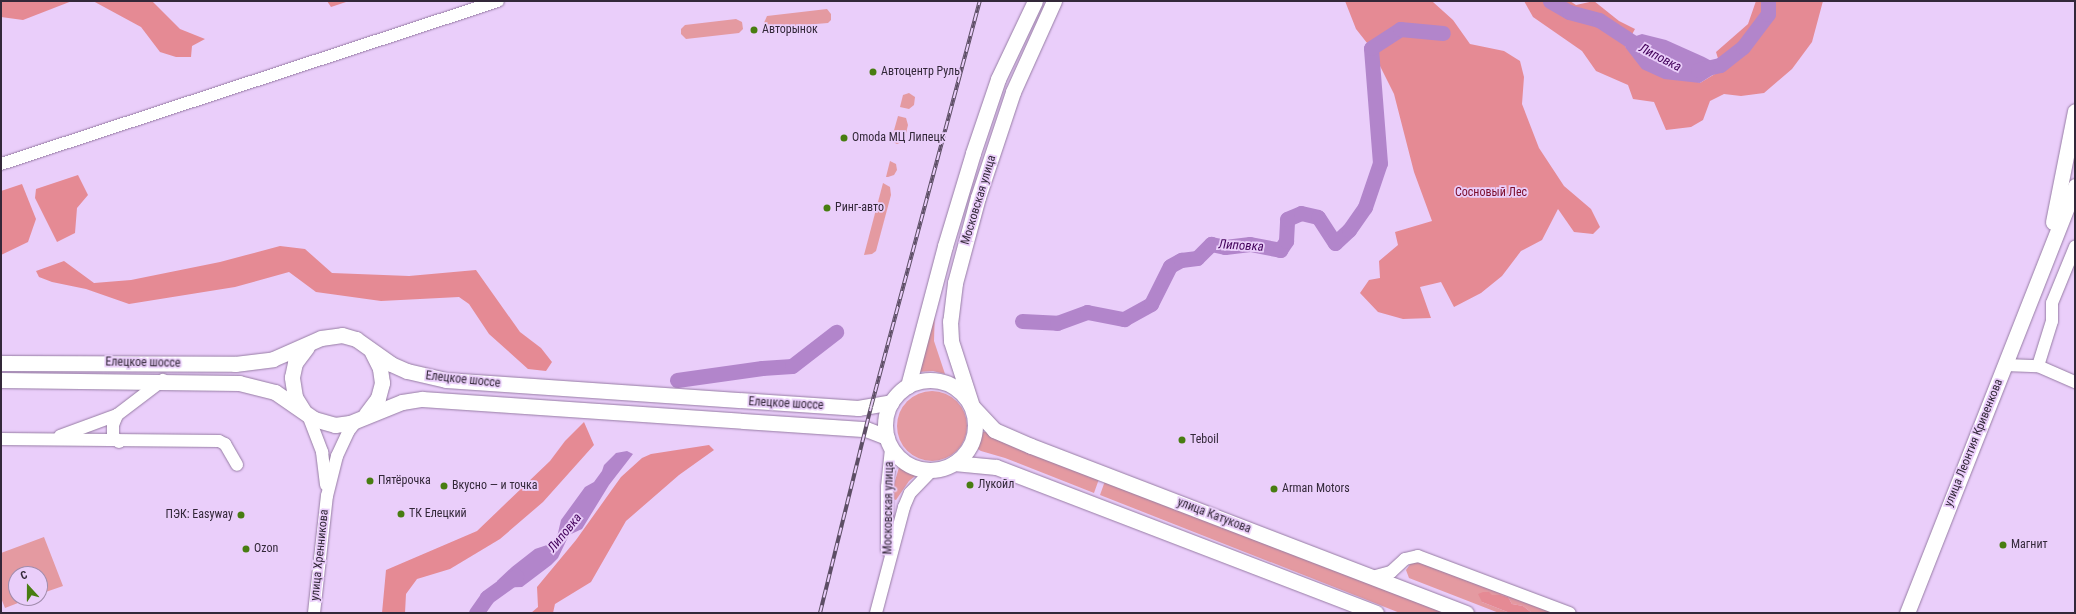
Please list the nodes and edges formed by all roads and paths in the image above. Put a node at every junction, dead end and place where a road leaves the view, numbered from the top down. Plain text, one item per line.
1 (498, 1) edge
2 (1035, 1) edge
3 (1054, 1) edge
4 (2075, 111) edge
5 (1, 164) edge
6 (2075, 186) edge
7 (2075, 247) edge
8 (2041, 274) junction
9 (314, 341) junction
10 (368, 348) junction
11 (1, 362) edge
12 (2005, 365) junction
13 (2038, 366) junction
14 (1, 380) edge
15 (164, 380) junction
16 (2075, 382) edge
17 (908, 386) junction
18 (891, 402) junction
19 (972, 406) junction
20 (308, 414) junction
21 (117, 415) junction
22 (361, 418) junction
23 (45, 439) junction
24 (1, 440) edge
25 (119, 442) junction
26 (889, 443) junction
27 (954, 463) junction
28 (237, 465) dead end
29 (932, 470) junction
30 (327, 496) junction
31 (1405, 559) junction
32 (888, 566) junction
33 (1372, 577) junction
34 (1410, 591) junction
35 (314, 613) edge
36 (876, 613) edge
37 (1376, 613) edge
38 (1466, 613) edge
39 (1570, 613) edge
40 (1907, 613) edge

1 - 5 street
2 - 17 main road, Московская улица
3 - 19 main road, Московская улица
4 - 8 main road, улица Леонтия Кривенкова
6 - 8 main road, улица Леонтия Кривенкова
7 - 13 street
8 - 12 main road, улица Леонтия Кривенкова
9 - 10 main road, Елецкое шоссе
9 - 11 main road, Елецкое шоссе
9 - 20 main road
10 - 18 main road, Елецкое шоссе
10 - 22 main road
12 - 13 street
12 - 40 main road, улица Леонтия Кривенкова
13 - 16 street
14 - 15 main road, Елецкое шоссе
15 - 20 main road, Елецкое шоссе
15 - 21 street
17 - 18 main road
17 - 19 main road
18 - 26 main road
19 - 27 main road
19 - 33 main road, улица Катукова
20 - 22 main road, Елецкое шоссе
20 - 30 street
21 - 23 street
21 - 25 street
22 - 26 main road, Елецкое шоссе
22 - 30 street
23 - 24 street
23 - 25 street
25 - 28 street
26 - 29 main road
26 - 32 street, Московская улица
27 - 29 main road
27 - 37 main road
29 - 32 street, Московская улица
30 - 35 street, улица Хренникова
31 - 33 street
31 - 34 street
31 - 39 street
32 - 36 street, Московская улица
33 - 34 main road, улица Катукова
34 - 38 main road, улица Катукова

